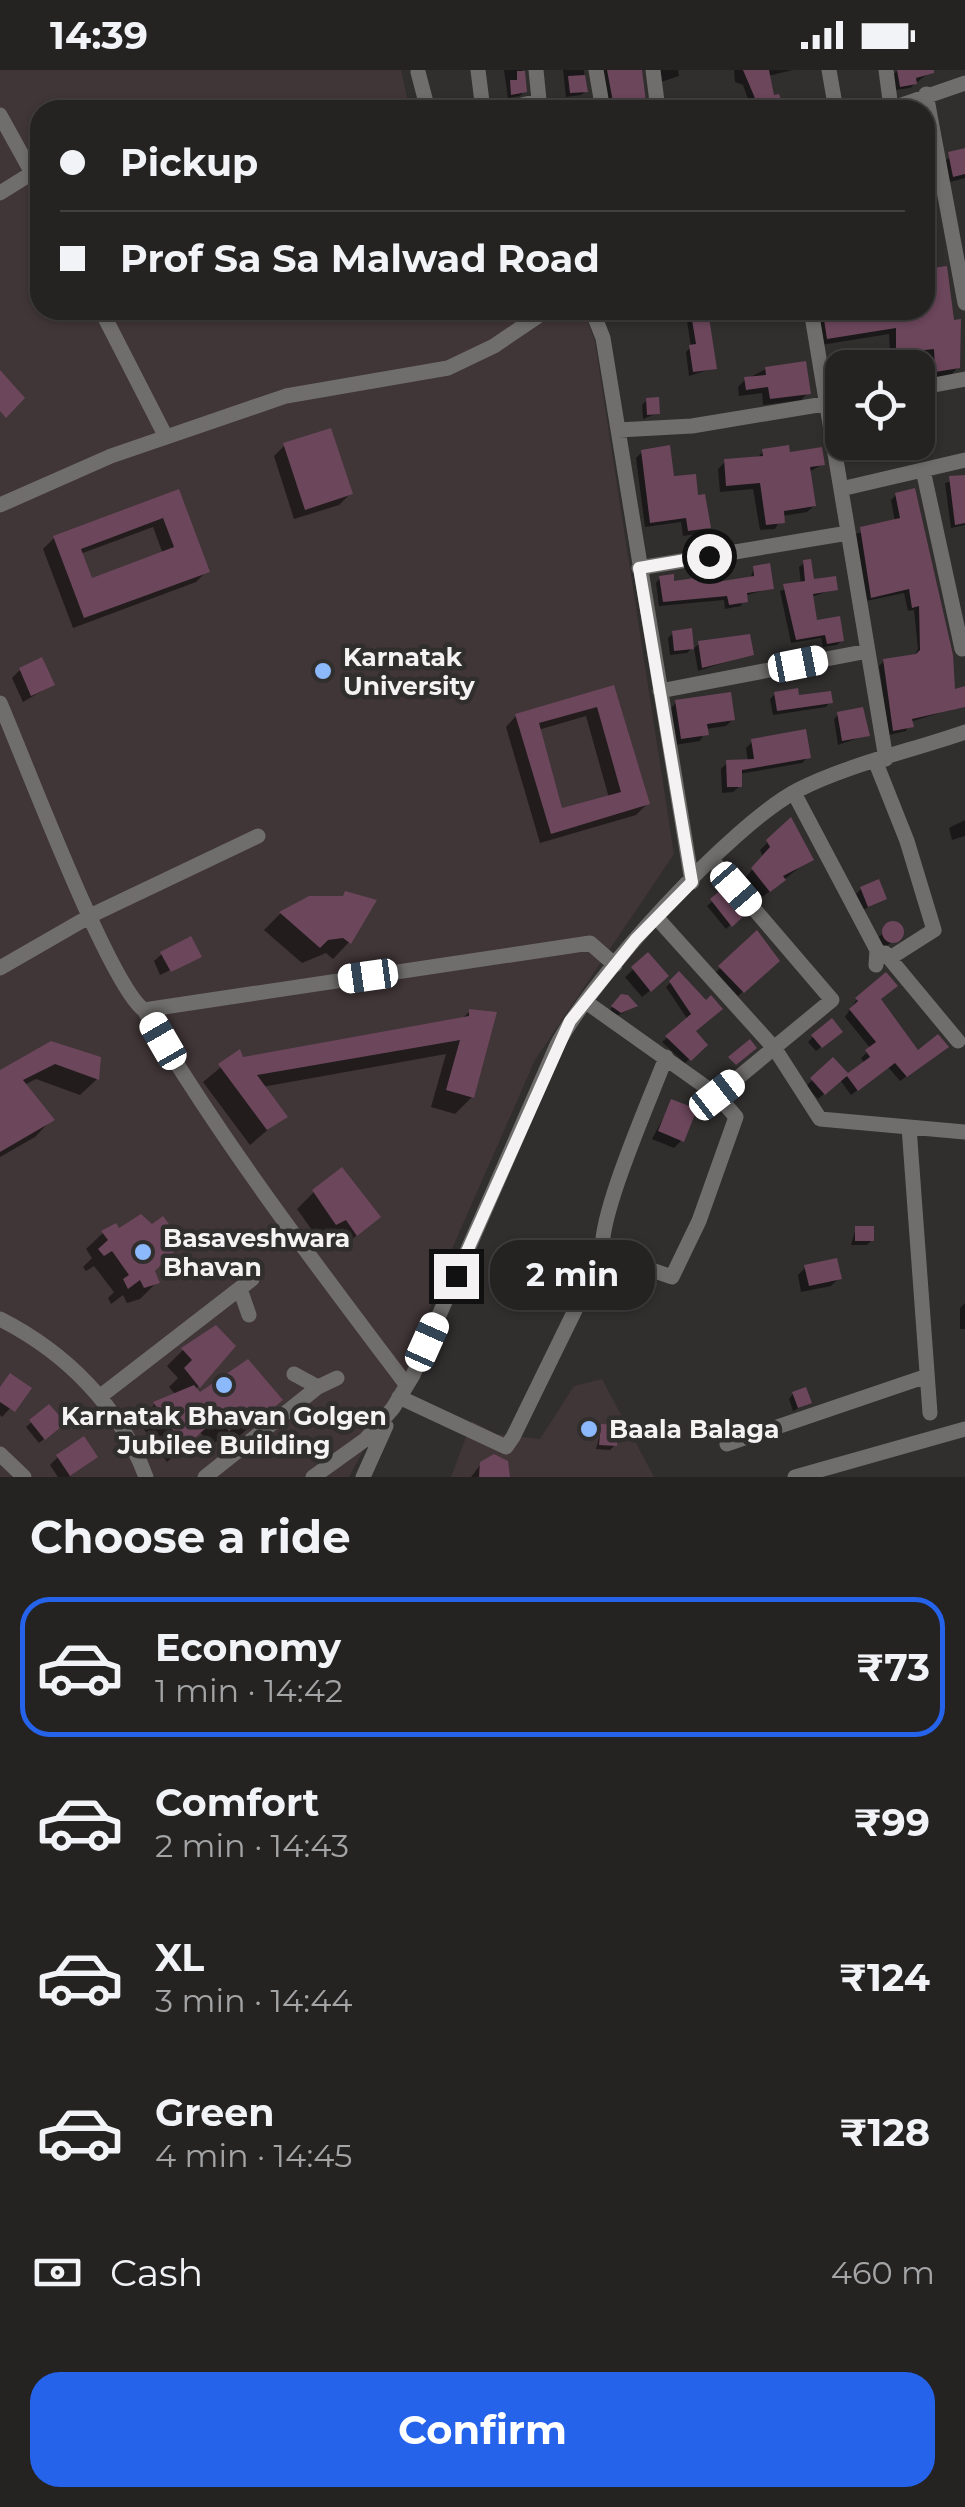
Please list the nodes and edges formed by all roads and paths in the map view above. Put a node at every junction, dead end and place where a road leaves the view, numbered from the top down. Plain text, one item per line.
1 (478, 70) edge
2 (536, 70) edge
3 (596, 70) edge
4 (653, 70) edge
5 (829, 70) edge
6 (886, 70) edge
7 (418, 72) edge
8 (965, 83) edge
9 (926, 94) junction
10 (425, 100) edge
11 (482, 100) edge
12 (539, 100) edge
13 (600, 100) edge
14 (657, 100) edge
15 (834, 100) edge
16 (888, 100) edge
17 (911, 100) edge
18 (927, 100) edge
19 (0, 115) edge
20 (935, 142) edge
21 (30, 170) edge
22 (30, 175) edge
23 (0, 193) edge
24 (965, 302) edge
25 (106, 320) edge
26 (533, 320) edge
27 (596, 320) edge
28 (814, 320) edge
29 (825, 366) edge
30 (965, 379) edge
31 (935, 385) edge
32 (825, 404) edge
33 (618, 430) junction
34 (165, 436) junction
35 (839, 460) edge
36 (965, 460) edge
37 (924, 470) junction
38 (841, 489) junction
39 (1, 504) edge
40 (848, 533) junction
41 (639, 568) junction
42 (957, 581) edge
43 (962, 649) edge
44 (868, 652) junction
45 (660, 691) junction
46 (0, 703) edge
47 (965, 732) edge
48 (881, 761) junction
49 (794, 793) junction
50 (258, 836) dead end
51 (713, 861) junction
52 (692, 882) junction
53 (92, 915) junction
54 (657, 918) junction
55 (881, 958) junction
56 (615, 965) junction
57 (0, 968) edge
58 (586, 1002) junction
59 (144, 1010) junction
60 (958, 1041) dead end
61 (775, 1049) junction
62 (666, 1057) junction
63 (717, 1095) junction
64 (909, 1127) junction
65 (965, 1132) edge
66 (604, 1253) junction
67 (249, 1315) dead end
68 (0, 1319) edge
69 (294, 1374) dead end
70 (927, 1376) junction
71 (337, 1378) dead end
72 (318, 1387) junction
73 (102, 1396) junction
74 (399, 1396) junction
75 (930, 1413) dead end
76 (965, 1429) edge
77 (727, 1444) dead end
78 (0, 1454) edge
79 (24, 1477) edge
80 (146, 1477) edge
81 (206, 1477) edge
82 (313, 1477) edge
83 (363, 1477) edge
84 (795, 1477) edge

1 - 11 street
2 - 12 street
3 - 13 street
4 - 14 street
5 - 15 street
6 - 16 street
7 - 10 street
8 - 9 street
9 - 17 street
9 - 18 street
19 - 21 street
20 - 24 street
22 - 23 street
25 - 34 street
26 - 34 street
27 - 33 street
28 - 29 street
30 - 31 street
32 - 33 street
33 - 41 street
34 - 39 street
35 - 38 street
36 - 37 street
37 - 38 street
37 - 42 street
38 - 40 street
40 - 41 street
40 - 44 street
41 - 45 street
42 - 43 street
44 - 45 street
44 - 48 street
45 - 52 street
46 - 53 street
47 - 48 street
48 - 49 street
48 - 55 street
49 - 51 street
49 - 55 street
50 - 53 street
51 - 52 street
51 - 61 street
52 - 54 street
53 - 57 street
53 - 59 street
54 - 56 street
54 - 61 street
55 - 60 street
56 - 58 street
56 - 59 street
58 - 62 street
58 - 74 street
59 - 74 street
61 - 63 street
61 - 64 street
62 - 63 street
62 - 66 street
63 - 66 street
64 - 65 street
64 - 70 street
66 - 74 street
67 - 73 street
68 - 73 street
69 - 72 street
70 - 75 street
70 - 77 street
71 - 72 street
72 - 81 street
73 - 80 street
74 - 82 street
74 - 83 street
76 - 84 street
78 - 79 street

